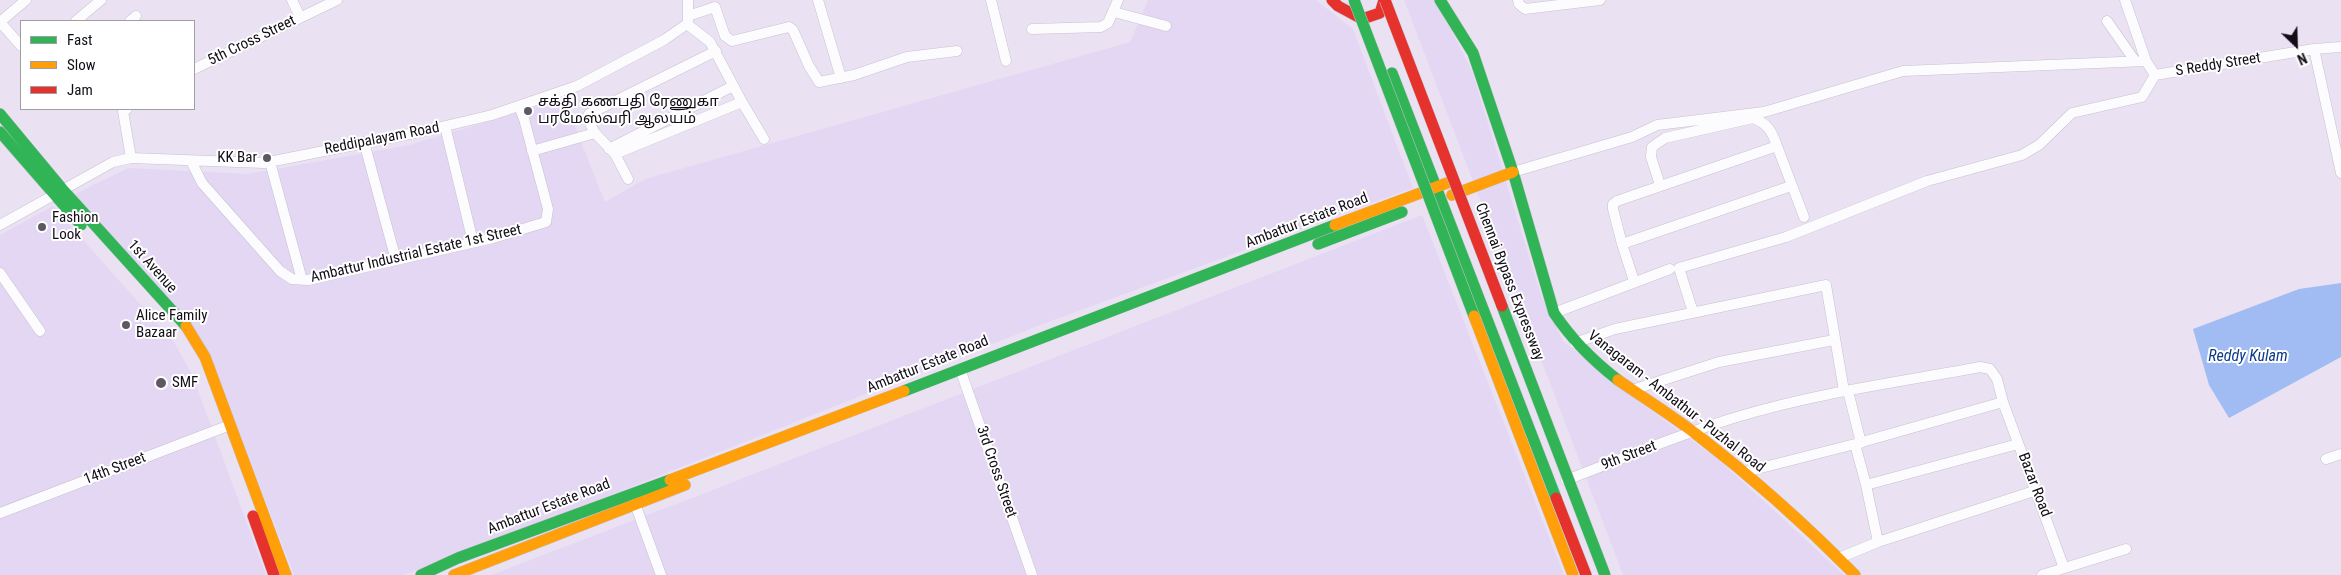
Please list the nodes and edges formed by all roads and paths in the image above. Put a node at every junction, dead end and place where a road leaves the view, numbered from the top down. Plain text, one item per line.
1 (26, 0) edge
2 (101, 0) edge
3 (292, 0) edge
4 (337, 0) edge
5 (688, 0) edge
6 (818, 0) edge
7 (991, 0) edge
8 (1118, 0) edge
9 (1332, 0) edge
10 (1354, 0) edge
11 (1384, 0) edge
12 (1440, 0) edge
13 (1518, 0) edge
14 (1600, 0) edge
15 (2125, 0) edge
16 (714, 4) edge
17 (1114, 12) junction
18 (1375, 14) junction
19 (300, 17) junction
20 (77, 20) edge
21 (688, 20) junction
22 (2107, 21) dead end
23 (1166, 26) dead end
24 (1032, 29) dead end
25 (20, 45) edge
26 (2341, 47) edge
27 (2314, 49) junction
28 (716, 51) junction
29 (957, 51) dead end
30 (1006, 60) dead end
31 (2135, 61) junction
32 (2146, 61) junction
33 (195, 69) edge
34 (2155, 75) junction
35 (841, 78) junction
36 (733, 86) junction
37 (742, 102) junction
38 (519, 106) junction
39 (125, 110) edge
40 (0, 114) edge
41 (445, 126) junction
42 (0, 132) edge
43 (595, 134) junction
44 (764, 139) dead end
45 (364, 142) junction
46 (1777, 146) junction
47 (532, 151) junction
48 (612, 152) junction
49 (131, 158) junction
50 (191, 161) junction
51 (270, 162) junction
52 (1513, 172) junction
53 (2341, 174) edge
54 (628, 179) dead end
55 (1660, 185) junction
56 (1791, 186) junction
57 (1445, 191) junction
58 (59, 193) junction
59 (1804, 218) dead end
60 (0, 225) edge
61 (473, 242) junction
62 (1622, 244) junction
63 (396, 260) junction
64 (1670, 269) dead end
65 (0, 273) edge
66 (302, 280) junction
67 (1634, 282) junction
68 (1693, 312) junction
69 (1554, 313) junction
70 (40, 331) dead end
71 (1834, 340) junction
72 (1576, 344) junction
73 (962, 372) junction
74 (1632, 390) junction
75 (1846, 391) junction
76 (2003, 402) junction
77 (226, 426) junction
78 (1694, 431) junction
79 (1858, 444) junction
80 (2018, 444) junction
81 (2341, 454) edge
82 (2326, 459) dead end
83 (1745, 472) junction
84 (1564, 481) junction
85 (1866, 484) junction
86 (1552, 485) junction
87 (2037, 490) junction
88 (632, 492) junction
89 (635, 504) junction
90 (0, 514) edge
91 (1878, 542) junction
92 (2126, 549) dead end
93 (1839, 558) junction
94 (2064, 568) junction
95 (274, 575) edge
96 (286, 575) edge
97 (421, 575) edge
98 (454, 575) edge
99 (661, 575) edge
100 (1032, 575) edge
101 (1573, 575) edge
102 (1586, 575) edge
103 (1599, 575) edge
104 (1606, 575) edge
105 (1855, 575) edge
106 (2042, 575) edge

1 - 25 street
2 - 20 street
3 - 19 street
4 - 19 street, 5th Cross Street
5 - 21 street
6 - 35 street
7 - 30 street
8 - 17 street
9 - 18 main road
10 - 101 main road, bridge
11 - 18 main road
11 - 104 main road, Chennai Bypass Expressway, bridge
12 - 52 main road, Vanagaram - Ambathur - Puzhal Road
13 - 14 street
15 - 32 street
16 - 21 street, Reddipalayam Road
16 - 35 street
17 - 23 street
17 - 24 street
18 - 57 main road
19 - 33 street, 5th Cross Street
21 - 28 street
21 - 38 street, Reddipalayam Road
22 - 31 street
26 - 27 street, S Reddy Street
27 - 34 street, S Reddy Street
27 - 53 street
28 - 36 street
28 - 43 street
29 - 35 street
31 - 32 street
31 - 52 street
32 - 34 street
34 - 68 street
36 - 37 street
36 - 48 street
37 - 44 street
37 - 48 street
38 - 41 street, Reddipalayam Road
38 - 47 street, Ambattur Industrial Estate 1st Street
39 - 49 street
40 - 58 main road, 1st Avenue
41 - 45 street, Reddipalayam Road
41 - 61 street
42 - 58 main road, 1st Avenue
43 - 47 street
43 - 48 street
45 - 51 street, Reddipalayam Road
45 - 63 street
46 - 55 street
46 - 55 street
46 - 56 street
47 - 61 street, Ambattur Industrial Estate 1st Street
48 - 54 street
49 - 50 street, Reddipalayam Road
49 - 58 street, Reddipalayam Road
50 - 51 street, Reddipalayam Road
50 - 66 street, Ambattur Industrial Estate 1st Street
51 - 66 street
52 - 57 main road, Ambattur Estate Road
52 - 69 main road, Vanagaram - Ambathur - Puzhal Road
55 - 62 street
56 - 59 street
56 - 62 street
57 - 73 main road, Ambattur Estate Road
57 - 84 main road
57 - 86 main road
58 - 60 street, Reddipalayam Road
58 - 77 main road, 1st Avenue
61 - 63 street, Ambattur Industrial Estate 1st Street
62 - 67 street
63 - 66 street, Ambattur Industrial Estate 1st Street
64 - 67 street
65 - 70 street
67 - 69 street
68 - 71 street
68 - 72 street
69 - 72 main road, Vanagaram - Ambathur - Puzhal Road
71 - 74 street
71 - 75 street
72 - 74 main road, Vanagaram - Ambathur - Puzhal Road
73 - 88 main road, Ambattur Estate Road
73 - 89 main road, Ambattur Estate Road
73 - 100 street, 3rd Cross Street
74 - 78 main road, Vanagaram - Ambathur - Puzhal Road
75 - 76 street, Bazar Road
75 - 78 street, 9th Street
75 - 79 street
76 - 79 street
76 - 80 street, Bazar Road
77 - 90 street, 14th Street
77 - 95 main road, 1st Avenue
77 - 96 main road, 1st Avenue
78 - 83 main road, Vanagaram - Ambathur - Puzhal Road
78 - 84 street, 9th Street
79 - 83 street
79 - 85 street
80 - 85 street
80 - 87 street, Bazar Road
81 - 82 street
83 - 93 main road, Vanagaram - Ambathur - Puzhal Road
84 - 86 street, 9th Street
84 - 103 main road
85 - 91 street
86 - 102 main road
87 - 91 street
87 - 94 street, Bazar Road
88 - 89 street
88 - 97 main road, Ambattur Estate Road
89 - 98 main road, Ambattur Estate Road
89 - 99 street
91 - 93 street
92 - 94 street
93 - 105 main road, Vanagaram - Ambathur - Puzhal Road
94 - 106 street

